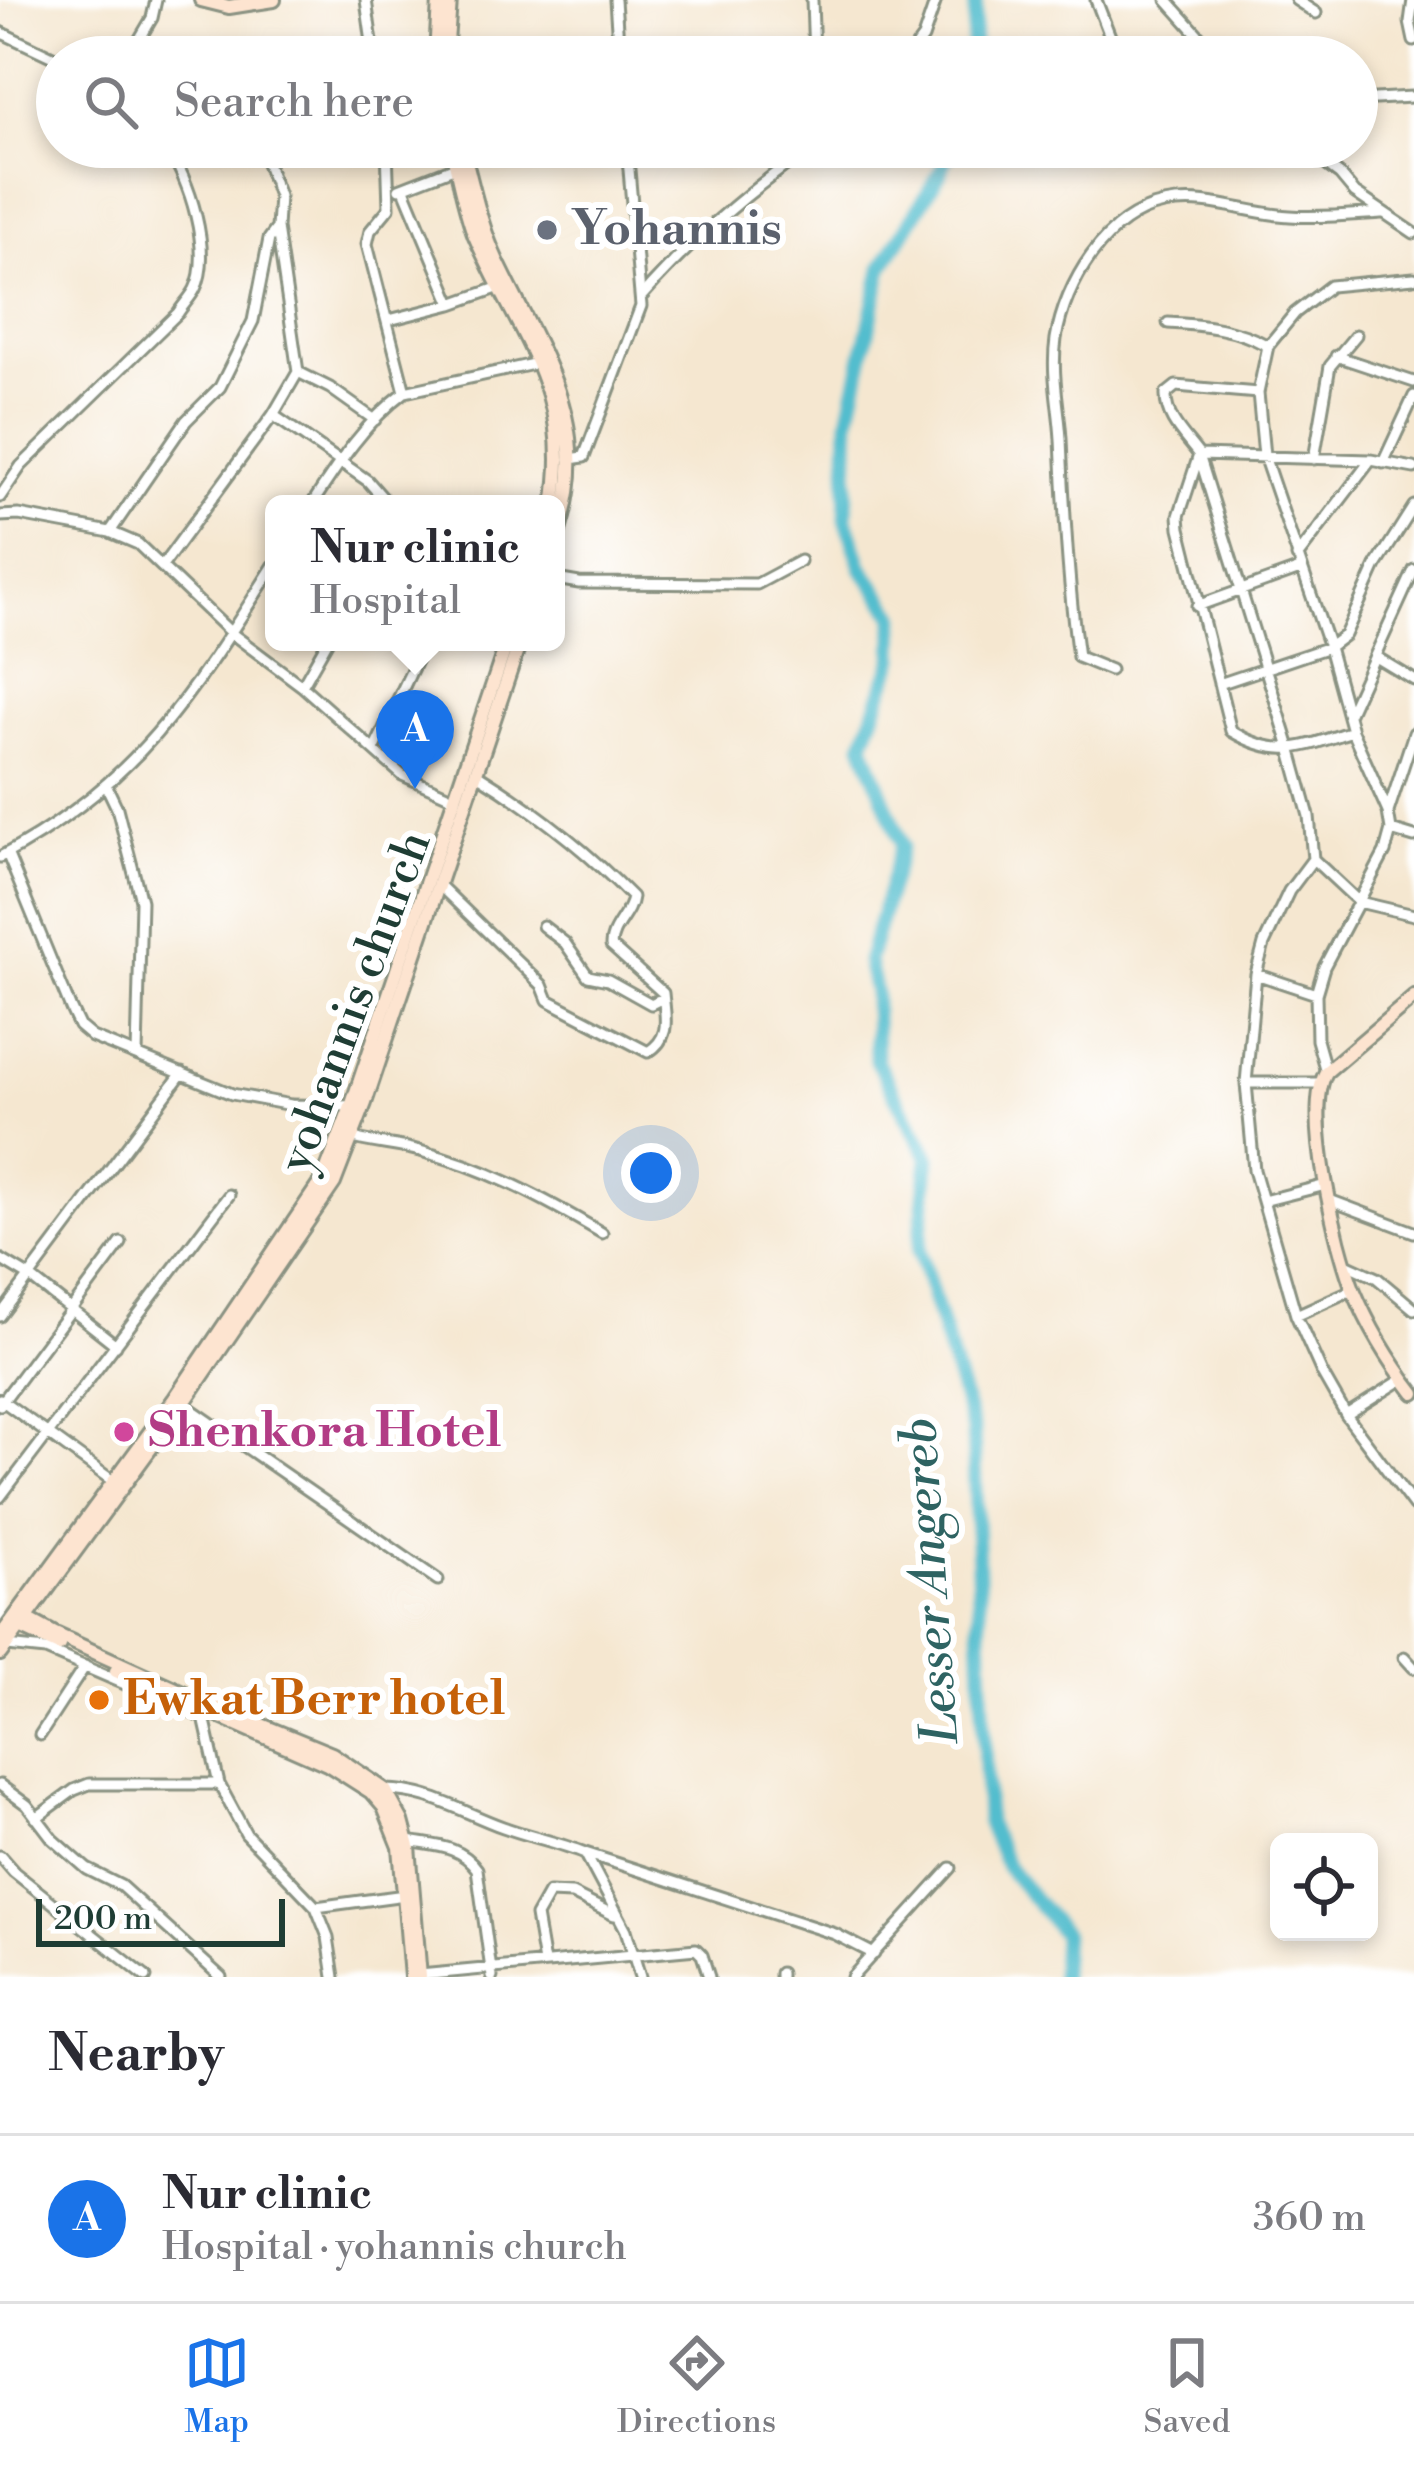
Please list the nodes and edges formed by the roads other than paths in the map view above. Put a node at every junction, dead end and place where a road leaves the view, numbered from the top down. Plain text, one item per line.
1 (156, 0) edge
2 (201, 0) edge
3 (274, 0) edge
4 (366, 0) edge
5 (439, 0) edge
6 (450, 0) edge
7 (615, 0) edge
8 (812, 0) edge
9 (936, 0) edge
10 (1096, 0) edge
11 (1167, 0) edge
12 (1296, 0) edge
13 (1413, 0) edge
14 (1316, 13) dead end
15 (443, 20) junction
16 (0, 32) edge
17 (141, 36) edge
18 (371, 36) edge
19 (440, 36) edge
20 (444, 36) edge
21 (618, 36) edge
22 (813, 36) edge
23 (924, 36) edge
24 (1109, 36) edge
25 (1200, 36) edge
26 (1414, 41) edge
27 (36, 49) edge
28 (1412, 97) edge
29 (1378, 99) edge
30 (176, 168) edge
31 (269, 168) edge
32 (388, 168) edge
33 (454, 168) edge
34 (462, 168) edge
35 (462, 168) edge
36 (629, 168) edge
37 (783, 168) edge
38 (1330, 168) edge
39 (404, 188) junction
40 (390, 191) junction
41 (1381, 213) junction
42 (278, 228) junction
43 (1414, 233) edge
44 (1414, 278) edge
45 (500, 287) junction
46 (641, 297) junction
47 (452, 304) junction
48 (389, 320) junction
49 (1168, 323) dead end
50 (1357, 335) dead end
51 (1268, 346) junction
52 (1336, 356) junction
53 (544, 362) junction
54 (298, 372) junction
55 (1414, 382) edge
56 (405, 392) junction
57 (1258, 393) junction
58 (1414, 395) edge
59 (273, 415) junction
60 (376, 420) junction
61 (1199, 455) junction
62 (1264, 456) junction
63 (566, 458) junction
64 (1315, 458) junction
65 (1377, 461) junction
66 (339, 462) junction
67 (1414, 468) edge
68 (318, 495) edge
69 (380, 495) edge
70 (556, 495) edge
71 (565, 495) edge
72 (0, 496) edge
73 (1414, 506) edge
74 (0, 516) edge
75 (110, 532) junction
76 (800, 561) dead end
77 (1298, 563) junction
78 (163, 565) junction
79 (1414, 570) edge
80 (265, 579) edge
81 (565, 581) edge
82 (1241, 590) junction
83 (1198, 606) junction
84 (231, 633) junction
85 (1329, 647) junction
86 (322, 651) edge
87 (421, 651) edge
88 (505, 651) edge
89 (517, 651) edge
90 (1376, 657) junction
91 (1266, 668) junction
92 (1110, 670) dead end
93 (1414, 680) edge
94 (1219, 684) junction
95 (302, 686) junction
96 (1348, 715) junction
97 (1352, 731) junction
98 (1414, 733) edge
99 (374, 750) junction
100 (1291, 751) junction
101 (471, 771) junction
102 (106, 785) junction
103 (461, 801) junction
104 (1388, 812) junction
105 (1391, 830) junction
106 (1414, 837) edge
107 (3, 855) edge
108 (1313, 860) junction
109 (433, 882) junction
110 (1358, 902) junction
111 (1414, 915) edge
112 (543, 926) dead end
113 (1256, 974) junction
114 (1316, 994) junction
115 (1414, 997) edge
116 (663, 998) junction
117 (137, 1055) junction
118 (182, 1073) junction
119 (1323, 1077) junction
120 (1246, 1083) junction
121 (357, 1106) junction
122 (347, 1136) junction
123 (1326, 1185) junction
124 (229, 1195) dead end
125 (1263, 1201) junction
126 (1332, 1201) junction
127 (1414, 1232) edge
128 (602, 1233) dead end
129 (121, 1243) dead end
130 (0, 1259) edge
131 (1346, 1264) junction
132 (29, 1277) junction
133 (1354, 1289) junction
134 (1414, 1309) edge
135 (70, 1311) junction
136 (1296, 1315) junction
137 (0, 1316) edge
138 (116, 1345) junction
139 (1411, 1388) edge
140 (179, 1401) junction
141 (1, 1402) edge
142 (1346, 1414) junction
143 (48, 1433) junction
144 (119, 1485) junction
145 (0, 1497) edge
146 (1414, 1506) edge
147 (438, 1580) dead end
148 (42, 1596) junction
149 (19, 1620) junction
150 (55, 1634) junction
151 (2, 1646) edge
152 (1404, 1657) dead end
153 (85, 1666) junction
154 (1414, 1668) edge
155 (202, 1710) junction
156 (40, 1735) dead end
157 (219, 1784) junction
158 (0, 1785) edge
159 (385, 1790) junction
160 (36, 1818) junction
161 (408, 1840) junction
162 (585, 1853) junction
163 (0, 1856) edge
164 (951, 1868) dead end
165 (405, 1895) junction
166 (316, 1906) junction
167 (619, 1918) junction
168 (635, 1954) junction
169 (874, 1954) junction
170 (544, 1963) junction
171 (491, 1972) edge
172 (417, 1976) edge
173 (146, 1977) edge
174 (221, 1977) edge
175 (334, 1977) edge
176 (640, 1977) edge
177 (709, 1977) edge
178 (852, 1977) edge

1 - 17 street
2 - 3 street
4 - 18 street
5 - 15 street
6 - 15 street
7 - 21 street
8 - 22 street
9 - 23 street
10 - 24 street
11 - 25 street
12 - 14 street
13 - 26 street
15 - 19 street
15 - 20 street
16 - 27 street
28 - 29 street
30 - 72 street
31 - 42 street
32 - 40 street
33 - 39 street
34 - 45 street
35 - 53 street
36 - 46 street
37 - 46 street
38 - 41 street
39 - 40 street
39 - 47 street
40 - 48 street
41 - 43 street
41 - 92 street
42 - 54 street
42 - 75 street
44 - 51 street
45 - 47 street
45 - 53 street
46 - 63 street
47 - 48 street
48 - 56 street
49 - 51 street
50 - 52 street
51 - 57 street
52 - 55 street
52 - 64 street
53 - 56 street
53 - 63 street
54 - 59 street
54 - 60 street
56 - 60 street
57 - 61 street
57 - 62 street
58 - 65 street
59 - 66 street
59 - 78 street
60 - 66 street
61 - 62 street
61 - 82 street
61 - 83 street
62 - 64 street
62 - 77 street
63 - 70 street
63 - 71 street
64 - 65 street
65 - 67 street
65 - 77 street
66 - 68 street
66 - 69 street
73 - 85 street
74 - 75 street
75 - 78 street
76 - 81 street
77 - 82 street
77 - 85 street
78 - 84 street
79 - 90 street
80 - 84 street
82 - 83 street
82 - 91 street
83 - 94 street
84 - 95 street
84 - 102 street
85 - 91 street
85 - 96 street
86 - 95 street
87 - 99 street
88 - 101 street
89 - 101 street
90 - 93 street
90 - 96 street
91 - 94 street
91 - 100 street
94 - 100 street
95 - 99 street
96 - 97 street
97 - 100 street
97 - 104 street
98 - 104 street
99 - 103 street
100 - 108 street
101 - 103 street
101 - 116 street
102 - 107 street
102 - 117 street
103 - 109 street
104 - 105 street
105 - 106 street
105 - 110 street
107 - 117 street
108 - 110 street
108 - 113 street
109 - 116 street
109 - 121 street
110 - 111 street
110 - 114 street
112 - 116 street
113 - 114 street
113 - 120 street
114 - 119 street
115 - 119 street
117 - 118 street
118 - 121 street
118 - 132 street
119 - 120 street
119 - 123 street
120 - 125 street
121 - 122 street
122 - 128 street
122 - 140 street
123 - 125 street
123 - 126 street
124 - 138 street
125 - 136 street
126 - 127 street
126 - 131 street
129 - 135 street
130 - 132 street
131 - 133 street
131 - 134 street
132 - 135 street
132 - 137 street
133 - 136 street
133 - 139 street
135 - 138 street
135 - 141 street
136 - 142 street
138 - 143 street
139 - 142 street
140 - 144 street
140 - 147 street
141 - 143 street
142 - 146 street
143 - 144 street
143 - 145 street
144 - 148 street
144 - 149 street
148 - 149 street
148 - 150 street
149 - 150 street
149 - 151 street
149 - 155 street
150 - 155 street
151 - 153 street
152 - 154 street
153 - 155 street
153 - 156 street
155 - 157 street
155 - 159 street
155 - 165 street
157 - 160 street
157 - 166 street
158 - 160 street
159 - 161 street
159 - 162 street
160 - 174 street
161 - 171 street
161 - 172 street
162 - 167 street
162 - 169 street
163 - 173 street
164 - 169 street
165 - 166 street
165 - 172 street
166 - 175 street
167 - 168 street
167 - 170 street
168 - 170 street
168 - 176 street
168 - 177 street
169 - 178 street
170 - 171 street
171 - 172 street

